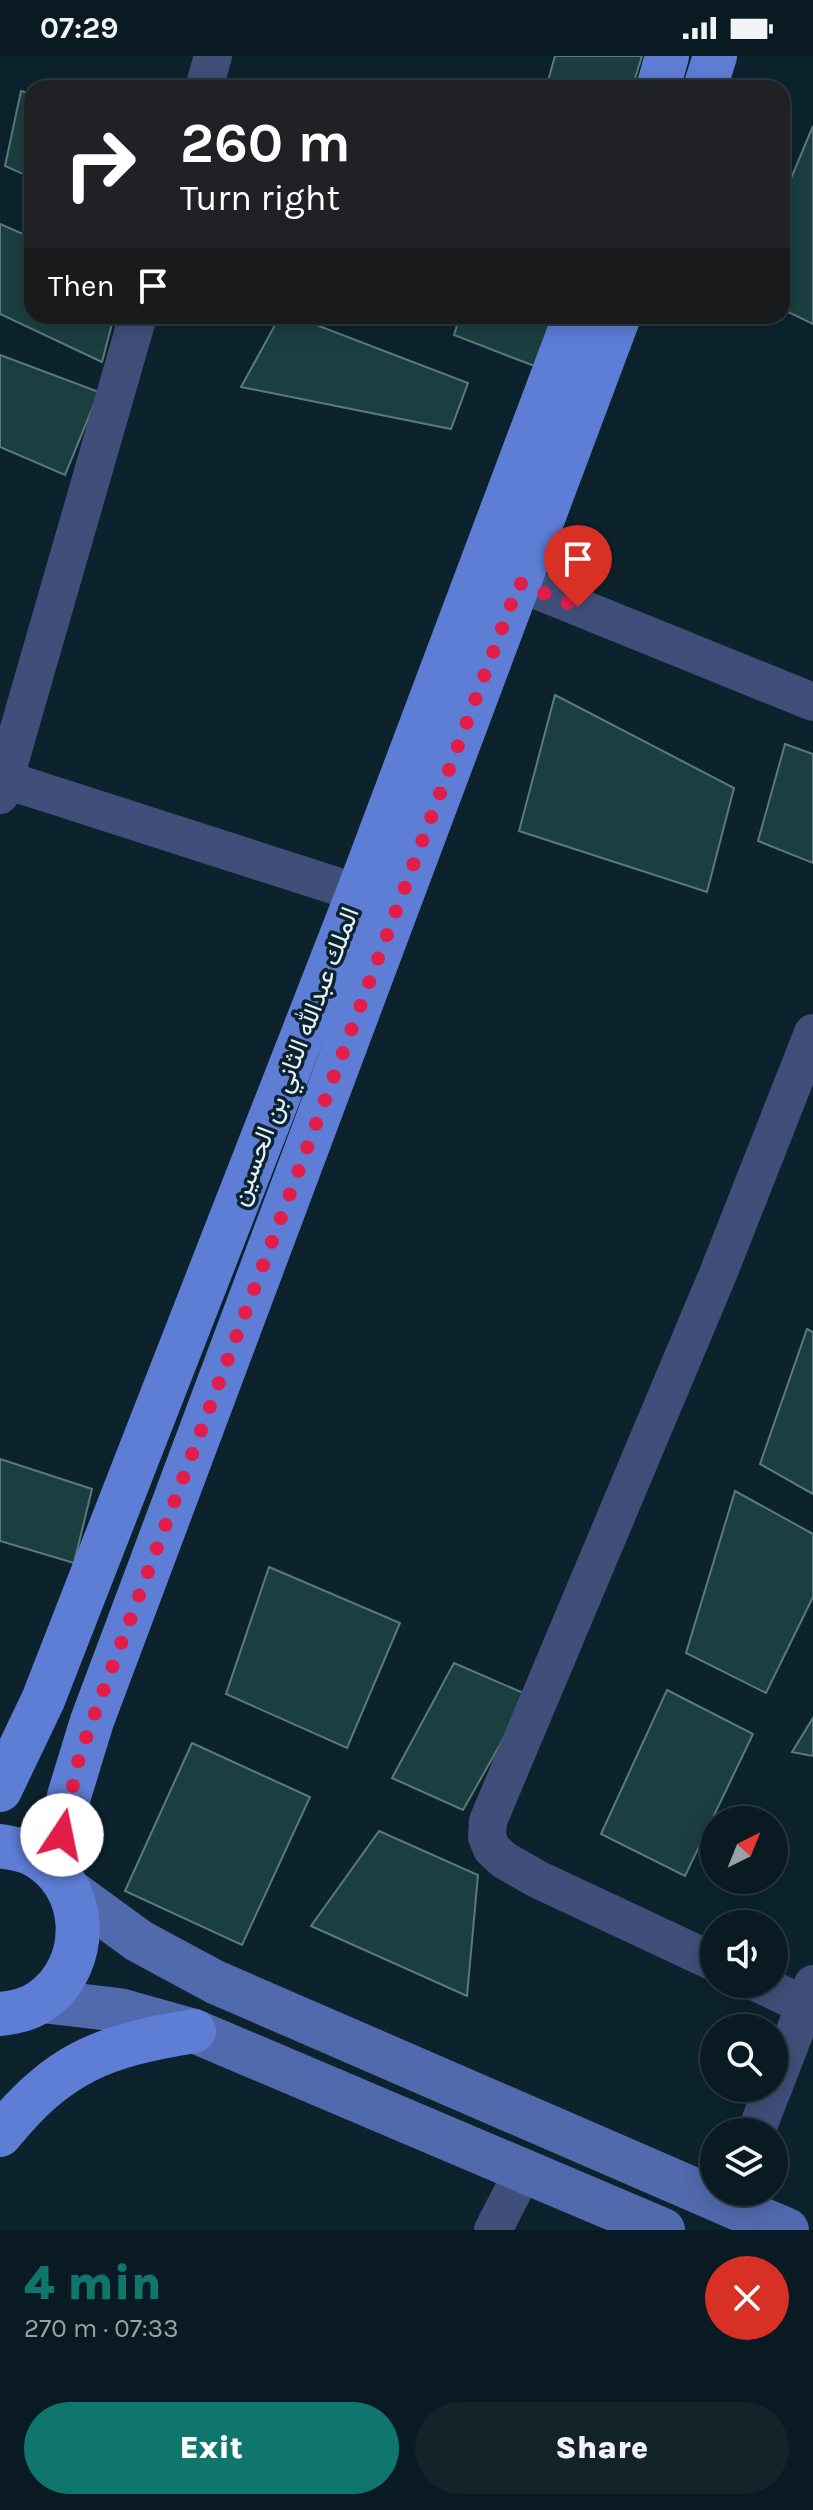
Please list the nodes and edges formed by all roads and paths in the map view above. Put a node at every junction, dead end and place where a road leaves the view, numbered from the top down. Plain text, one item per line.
1 (213, 56) edge
2 (667, 56) edge
3 (715, 56) edge
4 (206, 80) edge
5 (660, 80) edge
6 (708, 80) edge
7 (136, 324) edge
8 (572, 324) edge
9 (616, 324) edge
10 (519, 583) junction
11 (813, 702) edge
12 (2, 784) edge
13 (358, 893) junction
14 (813, 1033) edge
15 (0, 1790) edge
16 (0, 1846) edge
17 (64, 1882) junction
18 (700, 1955) edge
19 (788, 1990) edge
20 (809, 1995) edge
21 (17, 2015) edge
22 (194, 2031) junction
23 (788, 2050) edge
24 (0, 2135) edge
25 (524, 2170) junction
26 (700, 2186) edge
27 (743, 2206) edge
28 (493, 2230) edge
29 (663, 2230) edge
30 (787, 2230) edge

1 - 4 street
2 - 5 main road
3 - 6 main road
7 - 12 street
8 - 13 main road, الملك عبدالله الثاني بن الحسين
9 - 10 main road, الملك عبدالله الثاني بن الحسين
10 - 11 street
10 - 17 main road, الملك عبدالله الثاني بن الحسين
12 - 13 street
13 - 15 main road, الملك عبدالله الثاني بن الحسين
14 - 18 street
16 - 17 main road
17 - 21 main road
17 - 26 street
19 - 20 street
20 - 23 street
21 - 22 street
22 - 24 main road
22 - 25 street
25 - 28 street
25 - 29 street
27 - 30 street

